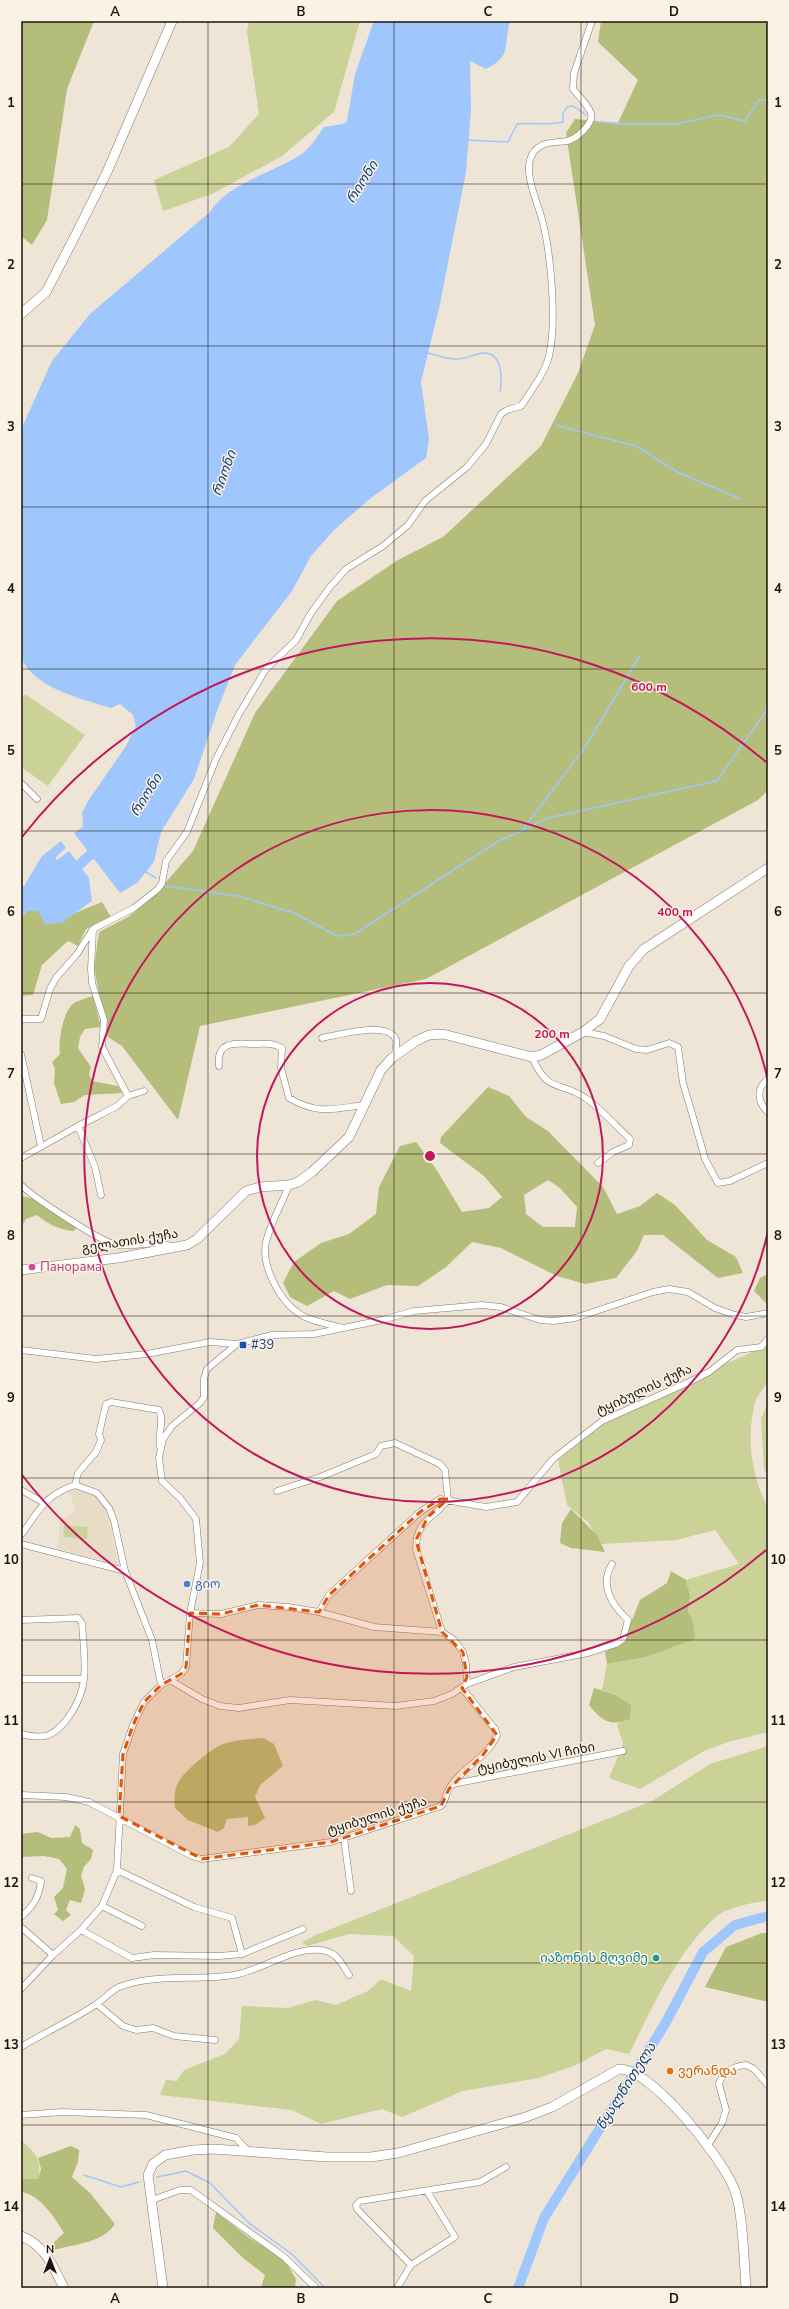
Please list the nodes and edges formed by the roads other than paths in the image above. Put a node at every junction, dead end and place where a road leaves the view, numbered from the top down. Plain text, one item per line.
1 (172, 21) edge
2 (592, 21) edge
3 (21, 314) edge
4 (21, 783) edge
5 (37, 799) dead end
6 (768, 868) edge
7 (93, 929) junction
8 (21, 1019) edge
9 (584, 1032) junction
10 (322, 1038) dead end
11 (21, 1054) edge
12 (395, 1056) junction
13 (532, 1057) junction
14 (219, 1066) dead end
15 (768, 1079) edge
16 (144, 1091) dead end
17 (128, 1096) junction
18 (364, 1105) junction
19 (768, 1112) edge
20 (78, 1126) junction
21 (41, 1146) junction
22 (21, 1158) edge
23 (598, 1163) dead end
24 (768, 1163) edge
25 (21, 1185) edge
26 (289, 1185) junction
27 (101, 1194) dead end
28 (175, 1248) junction
29 (21, 1270) edge
30 (768, 1312) edge
31 (344, 1328) junction
32 (768, 1339) edge
33 (237, 1344) junction
34 (21, 1350) edge
35 (160, 1449) junction
36 (75, 1485) junction
37 (21, 1490) edge
38 (277, 1491) dead end
39 (448, 1499) junction
40 (44, 1503) junction
41 (21, 1535) edge
42 (21, 1544) edge
43 (612, 1564) dead end
44 (125, 1570) junction
45 (319, 1612) junction
46 (190, 1613) junction
47 (21, 1620) edge
48 (442, 1632) junction
49 (84, 1679) junction
50 (21, 1680) edge
51 (170, 1680) junction
52 (161, 1684) junction
53 (464, 1686) junction
54 (21, 1734) edge
55 (623, 1751) dead end
56 (453, 1784) junction
57 (21, 1795) edge
58 (119, 1816) junction
59 (344, 1838) junction
60 (117, 1870) junction
61 (32, 1878) dead end
62 (351, 1891) dead end
63 (102, 1906) junction
64 (21, 1917) edge
65 (142, 1926) dead end
66 (21, 1927) edge
67 (303, 1928) dead end
68 (81, 1930) junction
69 (242, 1954) junction
70 (53, 1955) junction
71 (349, 1975) dead end
72 (21, 1989) edge
73 (97, 2004) junction
74 (215, 2040) dead end
75 (21, 2047) edge
76 (768, 2085) edge
77 (21, 2115) edge
78 (708, 2145) junction
79 (248, 2152) junction
80 (506, 2168) dead end
81 (427, 2191) junction
82 (152, 2200) junction
83 (21, 2236) edge
84 (411, 2265) junction
85 (64, 2288) edge
86 (163, 2288) edge
87 (316, 2288) edge
88 (397, 2288) edge
89 (746, 2288) edge

1 - 3 main road
2 - 7 street
4 - 5 street
6 - 9 main road
7 - 8 street
7 - 17 street
9 - 13 main road
9 - 24 street
10 - 12 street
11 - 21 street
12 - 13 main road, გელათის ქუჩა
12 - 18 main road, გელათის ქუჩა
13 - 23 street
14 - 18 street
15 - 19 street
16 - 17 street
17 - 20 street
18 - 26 main road, გელათის ქუჩა
20 - 21 street
20 - 27 street
21 - 22 street
25 - 28 street
26 - 28 main road, გელათის ქუჩა
26 - 31 street
28 - 29 main road, გელათის ქუჩა
30 - 31 street
31 - 33 street
32 - 39 street, ტყიბულის ქუჩა
33 - 34 street
33 - 35 street
35 - 36 street
35 - 46 street
36 - 40 street
36 - 44 street
37 - 40 street
38 - 39 street
39 - 45 street
39 - 48 street
40 - 41 street
42 - 44 street
43 - 53 street
44 - 52 street
45 - 46 street
45 - 48 street
46 - 51 street
47 - 49 street
48 - 53 street
49 - 50 street
49 - 54 street
51 - 52 street
51 - 53 street
52 - 58 street
53 - 56 street, ტყიბულის ქუჩა
55 - 56 street, ტყიბულის VI ჩიხი
56 - 59 street, ტყიბულის ქუჩა
57 - 58 street, ტყიბულის ქუჩა
58 - 59 street, ტყიბულის ქუჩა
58 - 60 street
59 - 62 street
60 - 63 street
60 - 69 street
61 - 64 street
63 - 65 street
63 - 68 street
66 - 70 street
67 - 69 street
68 - 69 street
68 - 70 street
70 - 72 street
71 - 73 street
73 - 74 street
73 - 75 street
76 - 78 street
77 - 79 street
78 - 79 main road
78 - 89 main road
79 - 82 main road
80 - 81 street
81 - 84 street
81 - 84 street
82 - 86 main road
82 - 87 street
83 - 85 main road
84 - 88 street

